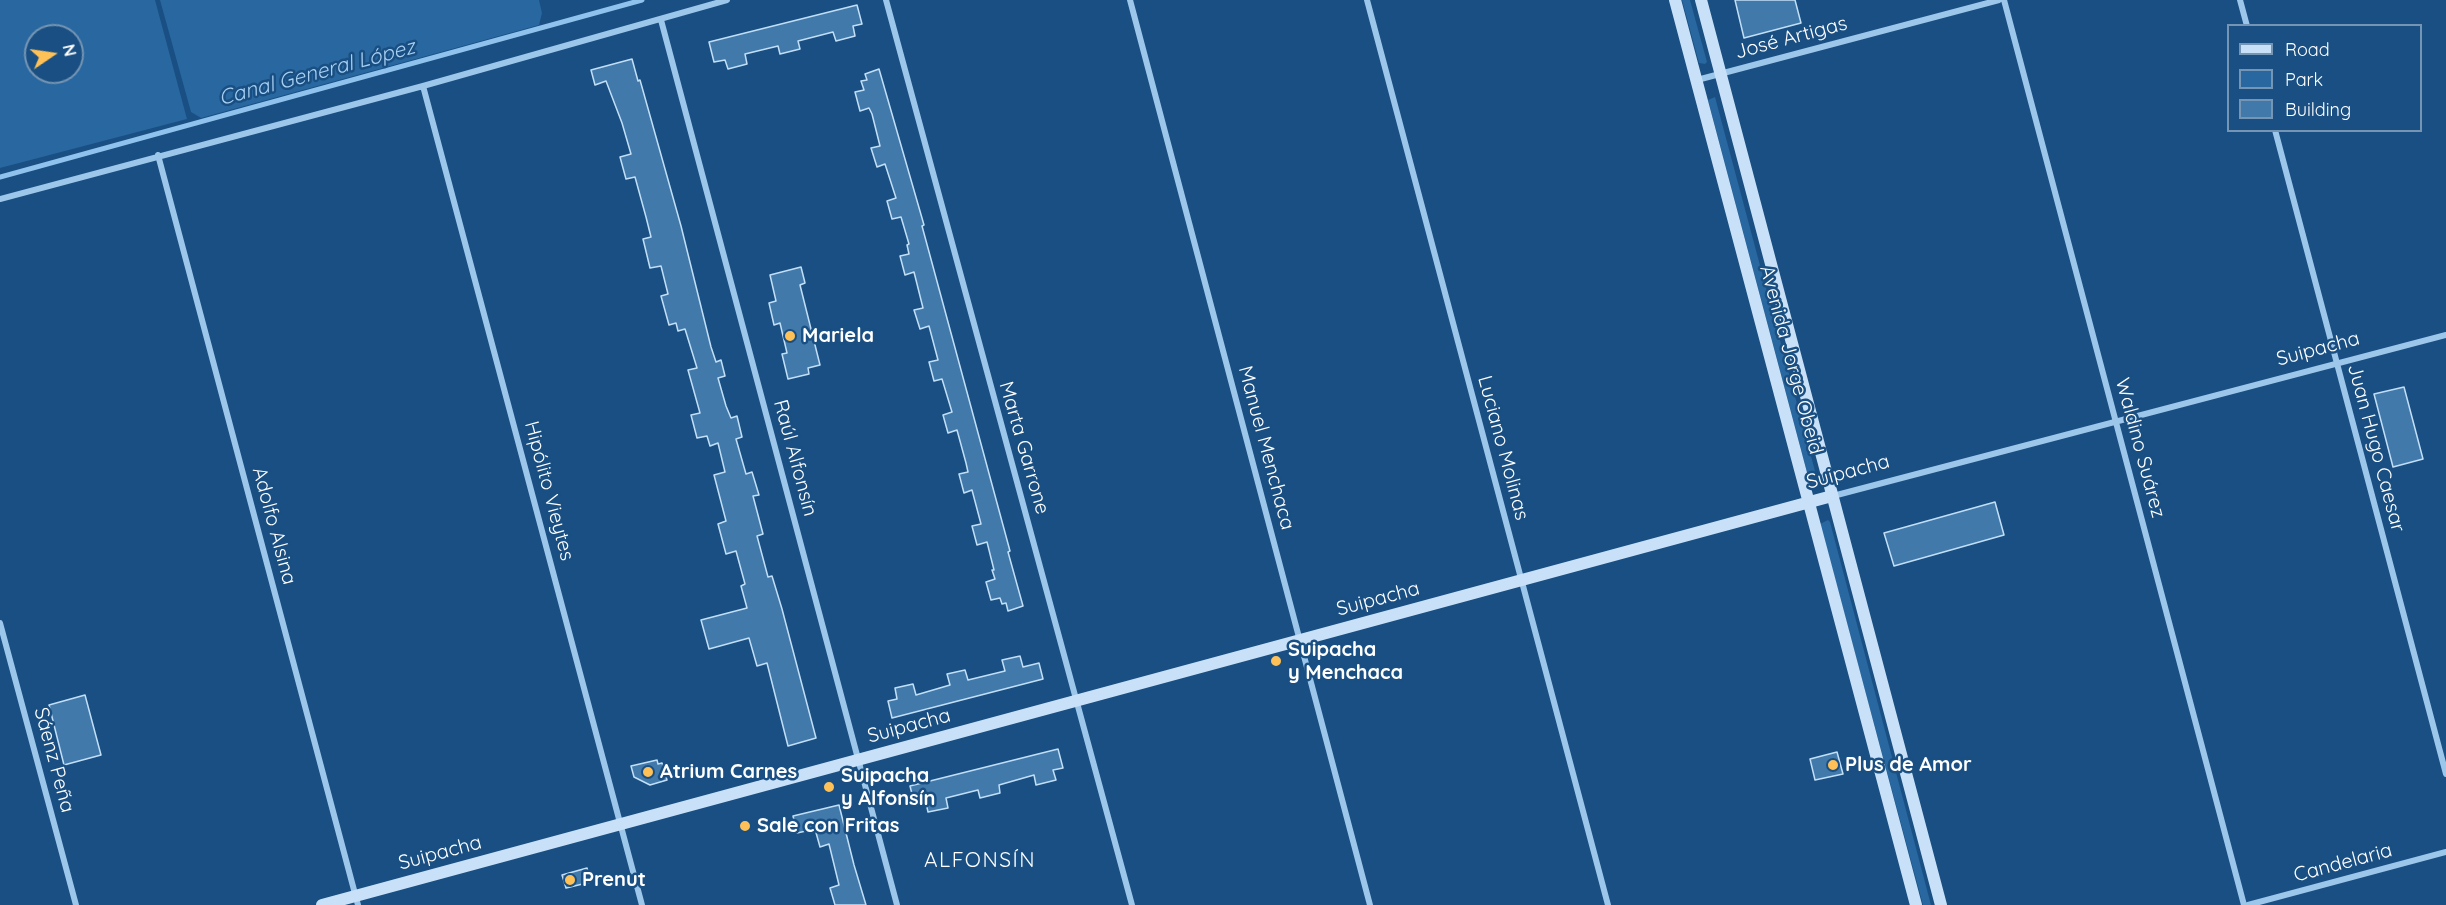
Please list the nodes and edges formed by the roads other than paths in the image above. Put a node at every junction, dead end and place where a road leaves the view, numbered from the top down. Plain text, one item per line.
1 (727, 0) edge
2 (886, 0) edge
3 (1130, 0) edge
4 (1367, 0) edge
5 (1675, 0) edge
6 (1701, 0) edge
7 (1999, 0) edge
8 (2004, 0) edge
9 (2240, 0) edge
10 (661, 20) junction
11 (2246, 24) edge
12 (1720, 74) junction
13 (1696, 80) junction
14 (423, 86) junction
15 (2276, 132) edge
16 (158, 155) junction
17 (0, 199) edge
18 (2446, 335) edge
19 (2337, 364) junction
20 (2116, 422) junction
21 (1832, 496) junction
22 (1809, 502) junction
23 (1521, 580) junction
24 (0, 623) edge
25 (1300, 640) junction
26 (1077, 701) junction
27 (858, 760) junction
28 (2446, 774) edge
29 (621, 824) junction
30 (2446, 852) edge
31 (357, 901) edge
32 (76, 905) edge
33 (322, 905) edge
34 (642, 905) edge
35 (897, 905) edge
36 (1132, 905) edge
37 (1370, 905) edge
38 (1608, 905) edge
39 (1916, 905) edge
40 (1941, 905) edge
41 (2246, 905) edge

1 - 10 street
2 - 26 street, Marta Garrone
3 - 25 street, Manuel Menchaca
4 - 23 street, Luciano Molinas
5 - 13 main road, Avenida Jorge Obeid
6 - 12 main road, Avenida Jorge Obeid
7 - 12 street, José Artigas
8 - 20 street, Waldino Suárez
9 - 11 street
10 - 14 street
10 - 27 street, Raúl Alfonsín
12 - 13 street, José Artigas
12 - 21 main road, Avenida Jorge Obeid
13 - 22 main road, Avenida Jorge Obeid
14 - 16 street
14 - 29 street, Hipólito Vieytes
15 - 19 street, Juan Hugo Caesar
16 - 17 street
16 - 31 street, Adolfo Alsina
18 - 19 street, Suipacha
19 - 20 street, Suipacha
19 - 28 street, Juan Hugo Caesar
20 - 21 street, Suipacha
20 - 41 street, Waldino Suárez
21 - 22 main road, Suipacha
21 - 40 main road, Avenida Jorge Obeid
22 - 23 main road, Suipacha
22 - 39 main road, Avenida Jorge Obeid
23 - 25 main road, Suipacha
23 - 38 street, Luciano Molinas
24 - 32 street, Sáenz Peña
25 - 26 main road, Suipacha
25 - 37 street, Manuel Menchaca
26 - 27 main road, Suipacha
26 - 36 street, Marta Garrone
27 - 29 main road, Suipacha
27 - 35 street, Raúl Alfonsín
29 - 31 main road, Suipacha
29 - 34 street, Hipólito Vieytes
30 - 41 street, Candelaria
31 - 33 main road, Suipacha

